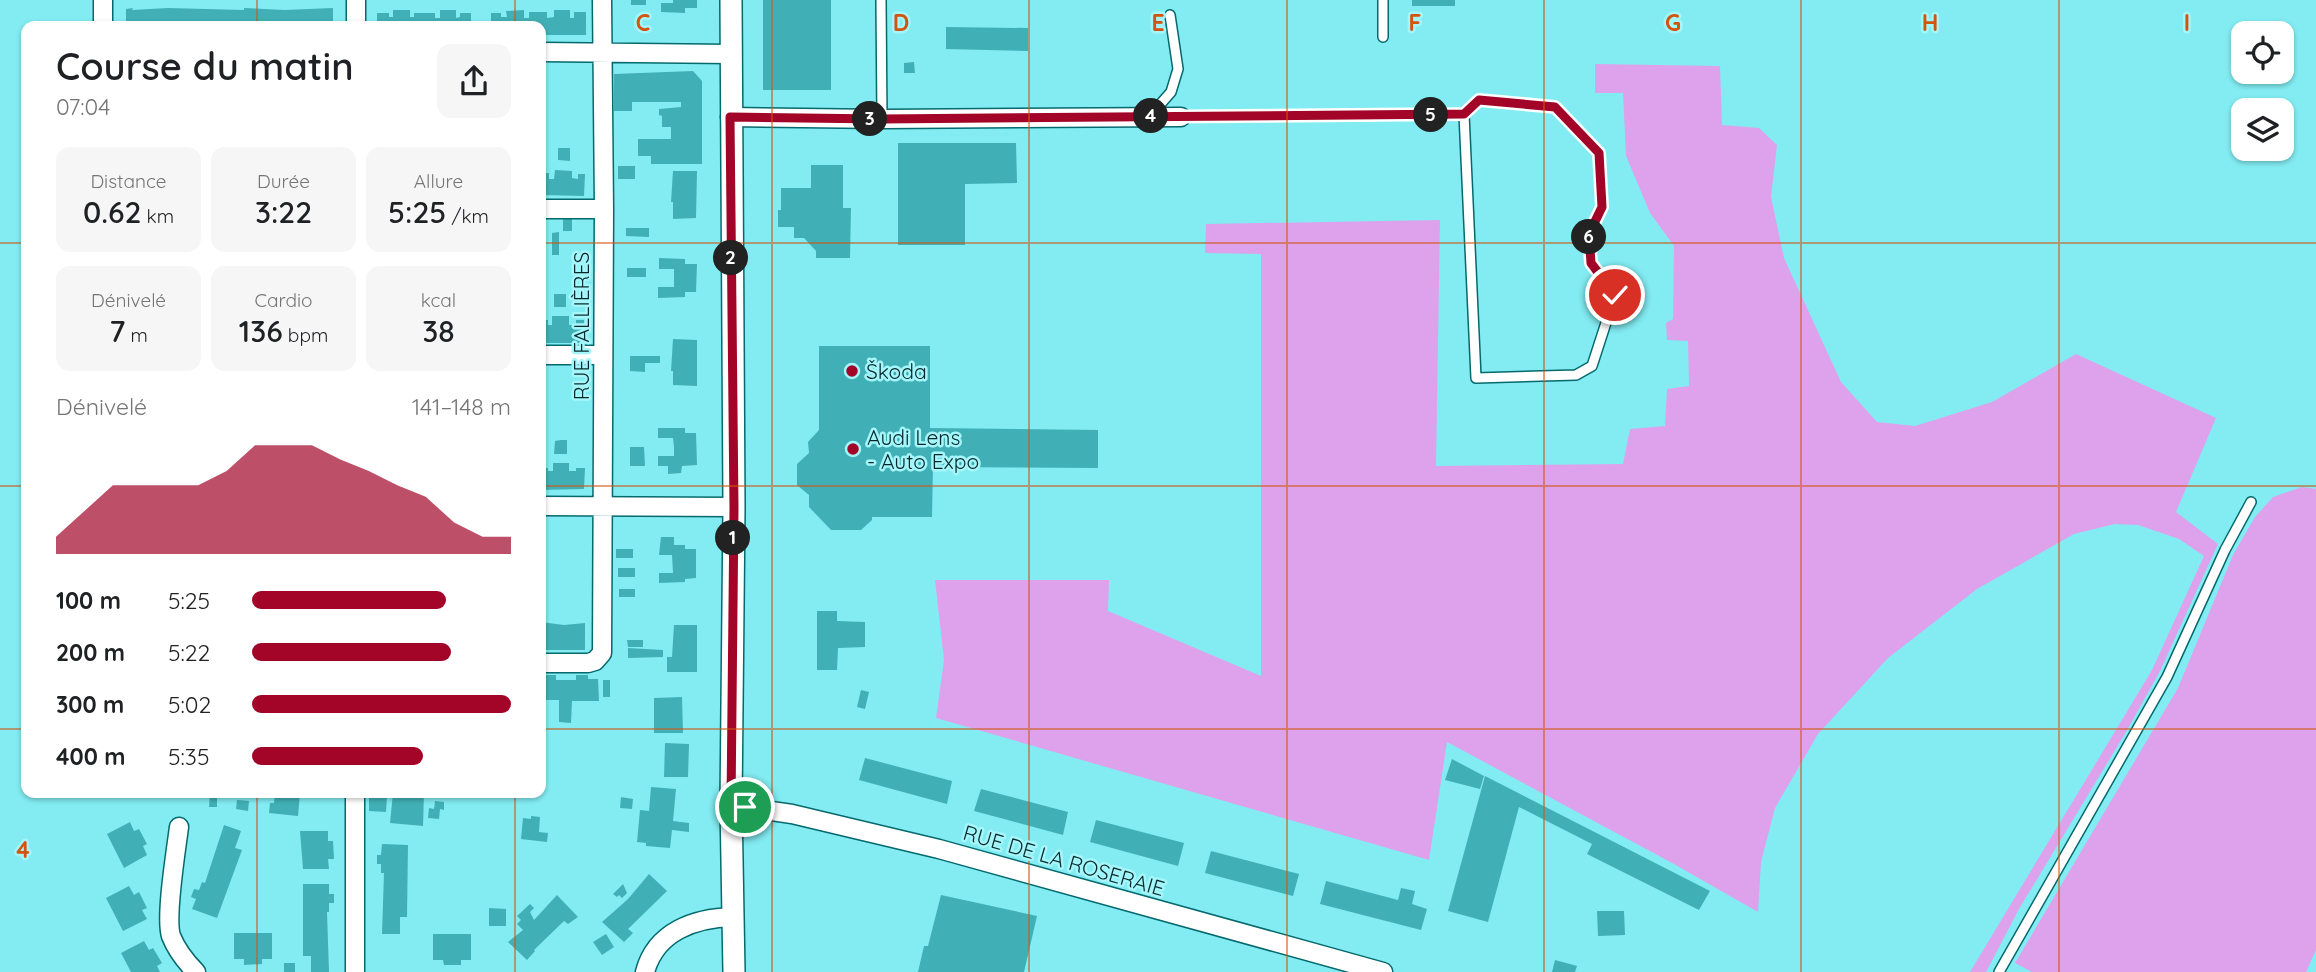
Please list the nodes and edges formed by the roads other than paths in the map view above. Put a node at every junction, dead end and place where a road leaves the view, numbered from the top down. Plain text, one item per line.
1 (103, 0) edge
2 (356, 0) edge
3 (602, 0) edge
4 (731, 0) edge
5 (881, 0) edge
6 (1383, 0) edge
7 (1170, 15) dead end
8 (103, 21) edge
9 (356, 21) edge
10 (1383, 37) dead end
11 (546, 52) edge
12 (602, 52) junction
13 (731, 54) junction
14 (1464, 114) junction
15 (1150, 116) junction
16 (730, 117) junction
17 (1181, 117) joint
18 (882, 119) junction
19 (546, 209) edge
20 (604, 209) junction
21 (546, 355) edge
22 (603, 355) junction
23 (2251, 502) dead end
24 (546, 506) edge
25 (602, 506) junction
26 (734, 508) junction
27 (546, 663) edge
28 (355, 798) edge
29 (731, 805) junction
30 (179, 827) dead end
31 (733, 917) junction
32 (196, 972) edge
33 (355, 972) edge
34 (645, 972) edge
35 (734, 972) edge
36 (1382, 972) edge
37 (1999, 972) edge

1 - 8 street
2 - 9 street
3 - 12 street, RUE FALLIÈRES
4 - 13 street
5 - 18 lane
6 - 10 lane
7 - 15 lane
11 - 12 street
12 - 13 street
12 - 20 street, RUE FALLIÈRES
13 - 16 street
14 - 14 lane
14 - 17 lane
15 - 17 street
15 - 18 street
16 - 18 street
16 - 26 street
19 - 20 street
20 - 22 street, RUE FALLIÈRES
21 - 22 street
22 - 25 street, RUE FALLIÈRES
23 - 37 lane
24 - 25 street
25 - 26 street
25 - 27 street, RUE FALLIÈRES
26 - 29 street
28 - 33 street
29 - 31 street
29 - 36 street, RUE DE LA ROSERAIE
30 - 32 street
31 - 34 street
31 - 35 street

